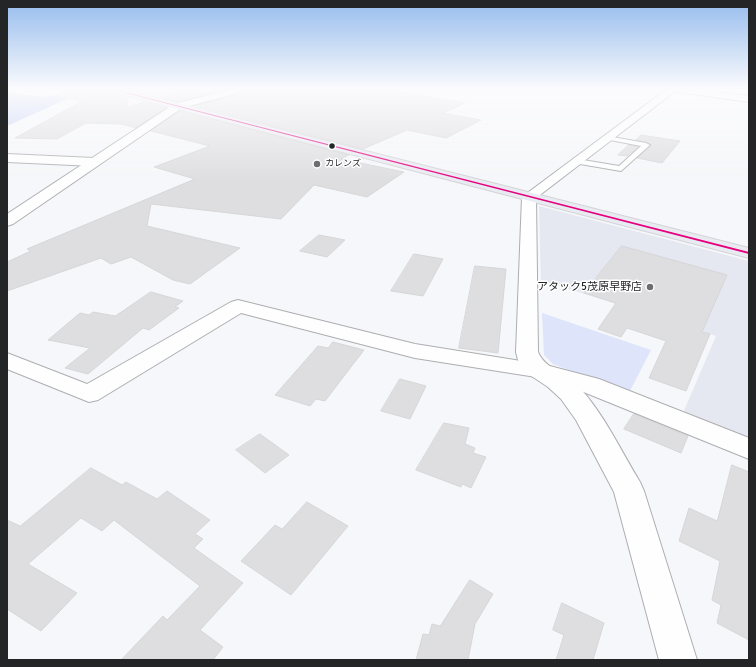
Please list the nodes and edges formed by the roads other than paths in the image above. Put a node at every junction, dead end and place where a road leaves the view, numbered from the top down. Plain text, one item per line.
1 (157, 120) edge
2 (233, 120) edge
3 (631, 120) edge
4 (607, 138) junction
5 (7, 158) edge
6 (577, 161) junction
7 (94, 162) junction
8 (529, 196) junction
9 (7, 221) edge
10 (749, 253) edge
11 (7, 360) edge
12 (538, 370) junction
13 (749, 449) edge
14 (678, 660) edge

1 - 7 street
2 - 8 main road
3 - 4 street
4 - 6 street
4 - 6 lane
5 - 7 street
6 - 8 street
7 - 9 street
8 - 10 main road
8 - 12 street
11 - 12 street
12 - 13 street
12 - 14 street

